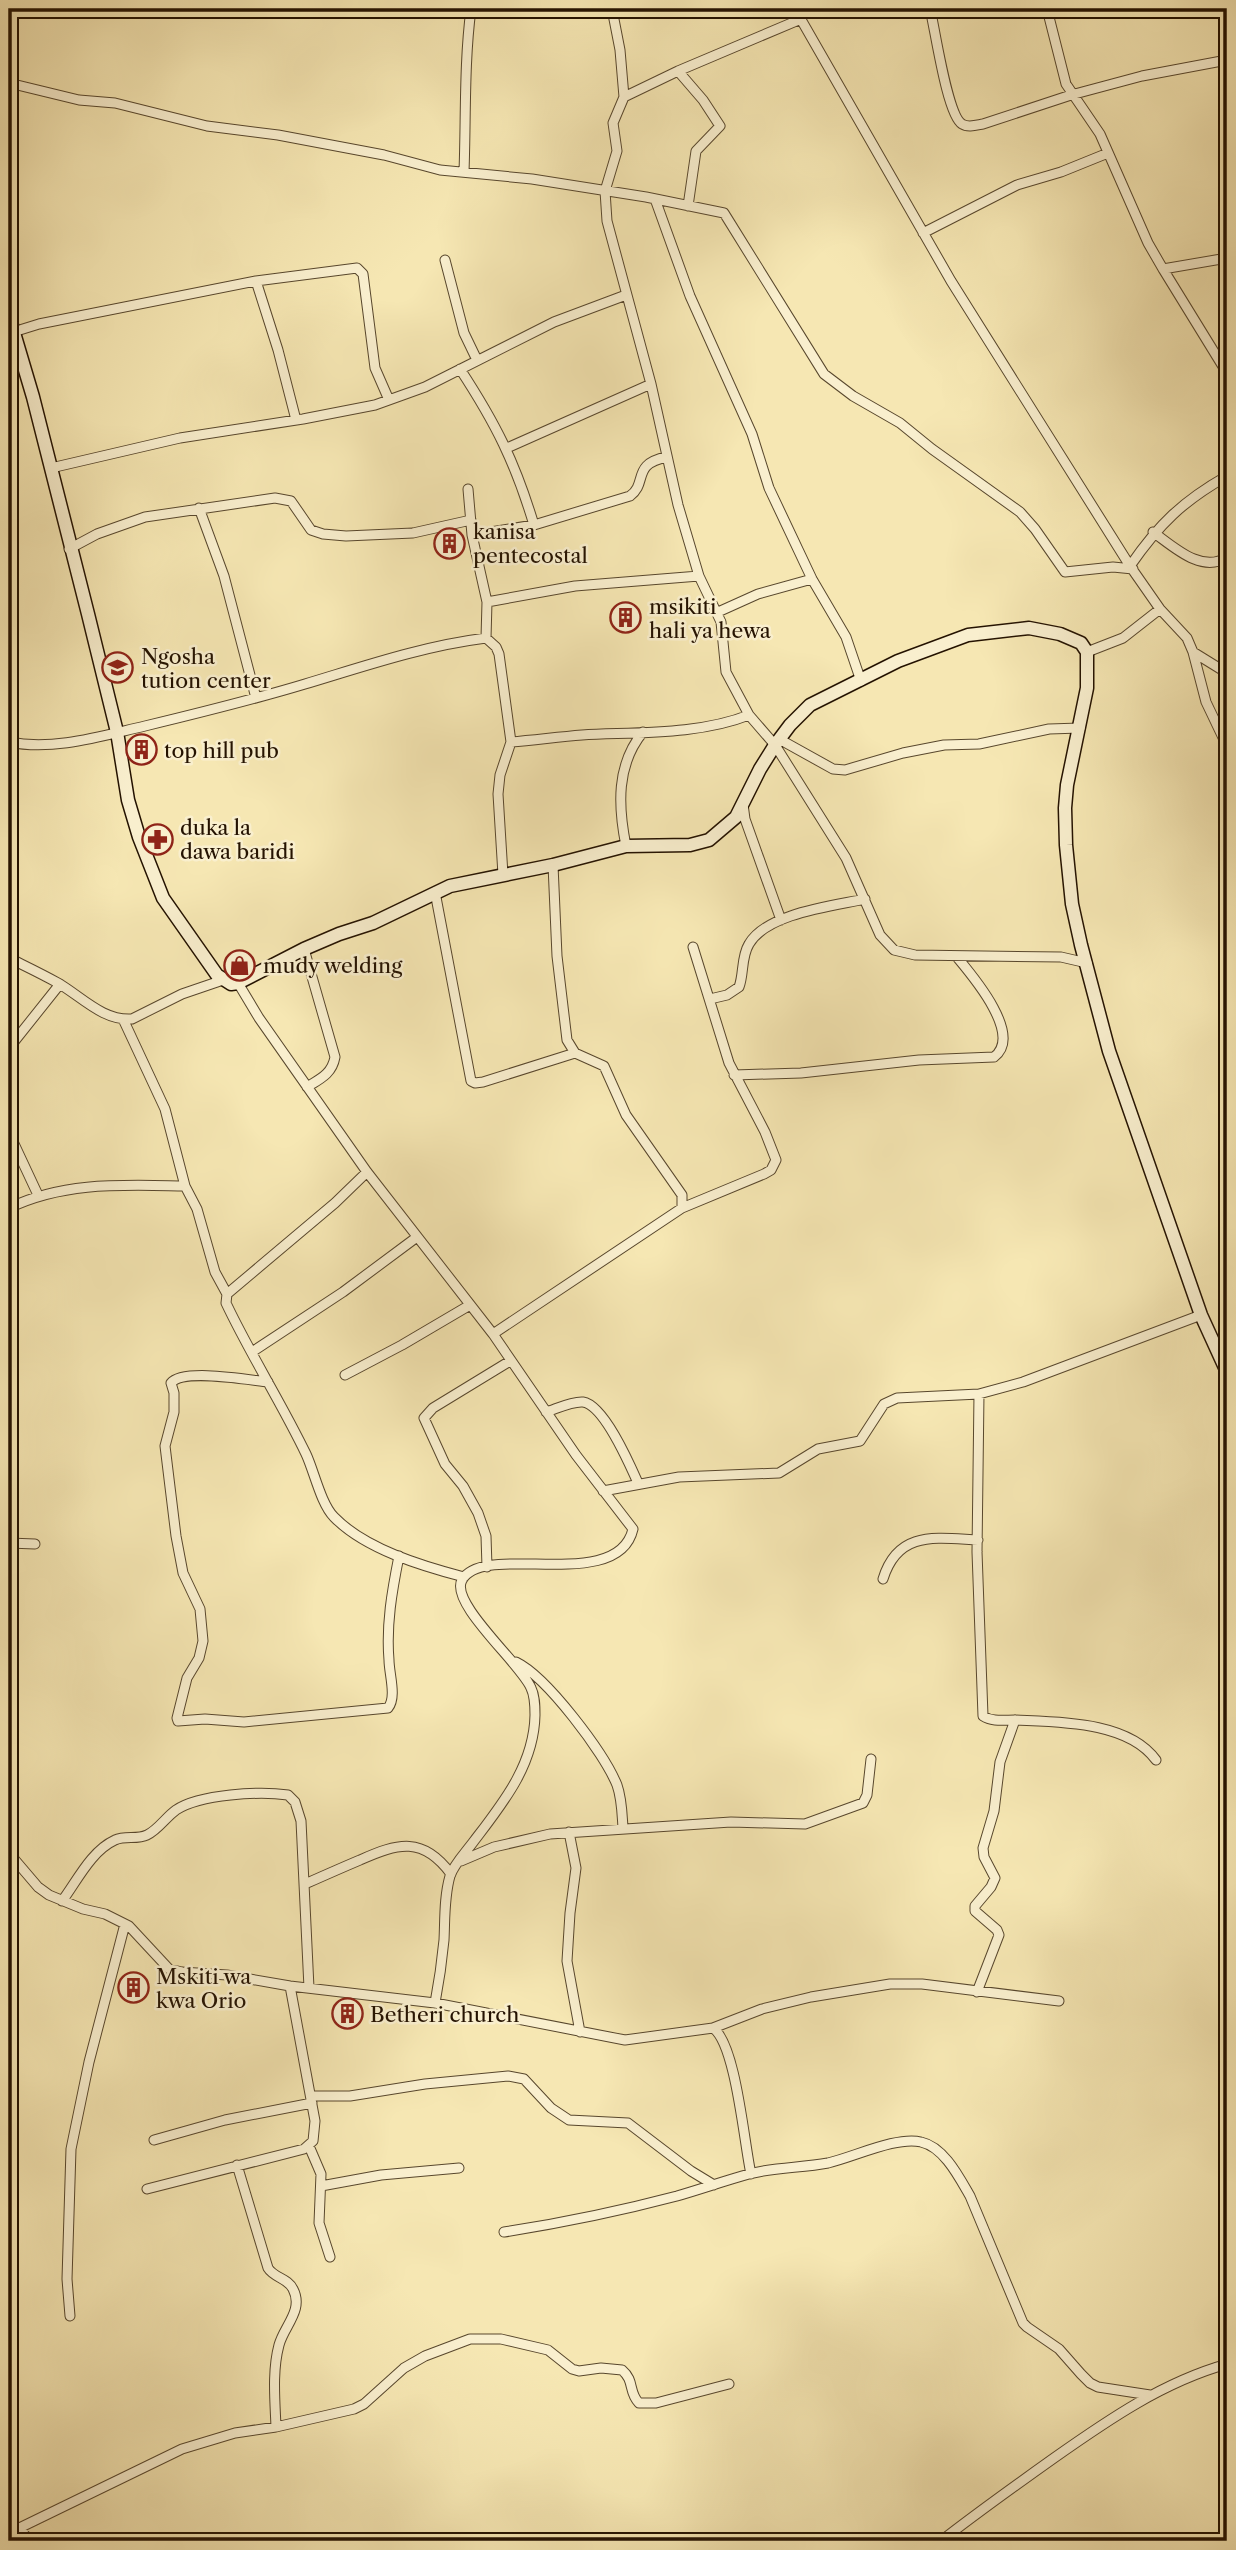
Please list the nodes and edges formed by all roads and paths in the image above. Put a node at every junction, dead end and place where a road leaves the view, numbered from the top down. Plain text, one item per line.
1 (471, 9) edge
2 (612, 9) edge
3 (796, 9) edge
4 (930, 9) edge
5 (1047, 9) edge
6 (800, 19) junction
7 (1227, 60) edge
8 (678, 71) junction
9 (9, 83) edge
10 (1071, 94) junction
11 (624, 97) junction
12 (1108, 153) junction
13 (464, 172) junction
14 (606, 191) junction
15 (655, 199) junction
16 (688, 206) junction
17 (923, 233) junction
18 (1227, 258) edge
19 (445, 260) dead end
20 (1163, 269) junction
21 (256, 281) junction
22 (626, 295) junction
23 (9, 316) edge
24 (11, 333) edge
25 (477, 360) junction
26 (460, 369) junction
27 (1227, 373) edge
28 (651, 384) junction
29 (389, 400) junction
30 (296, 420) junction
31 (507, 448) junction
32 (667, 457) junction
33 (51, 468) junction
34 (1227, 476) edge
35 (467, 489) dead end
36 (199, 508) junction
37 (471, 520) junction
38 (534, 525) junction
39 (1153, 532) junction
40 (472, 535) junction
41 (69, 549) junction
42 (1227, 557) edge
43 (1132, 567) junction
44 (699, 576) junction
45 (812, 579) junction
46 (487, 602) junction
47 (1160, 609) junction
48 (718, 612) junction
49 (486, 638) junction
50 (1087, 652) junction
51 (1194, 652) junction
52 (1227, 673) edge
53 (861, 681) junction
54 (256, 698) junction
55 (749, 715) junction
56 (1080, 728) junction
57 (117, 732) junction
58 (643, 732) junction
59 (9, 742) edge
60 (511, 742) junction
61 (777, 742) junction
62 (1227, 746) edge
63 (743, 804) junction
64 (626, 846) junction
65 (553, 865) junction
66 (503, 875) junction
67 (435, 892) junction
68 (865, 899) junction
69 (781, 920) junction
70 (693, 947) dead end
71 (304, 950) junction
72 (956, 956) junction
73 (9, 958) edge
74 (1087, 963) junction
75 (223, 980) junction
76 (238, 982) junction
77 (60, 984) junction
78 (710, 999) junction
79 (123, 1019) junction
80 (9, 1048) edge
81 (575, 1053) junction
82 (734, 1075) junction
83 (307, 1087) junction
84 (9, 1133) edge
85 (367, 1172) junction
86 (185, 1186) junction
87 (38, 1195) junction
88 (9, 1207) edge
89 (682, 1208) junction
90 (417, 1237) junction
91 (227, 1294) junction
92 (470, 1305) junction
93 (1200, 1315) junction
94 (493, 1334) junction
95 (253, 1352) junction
96 (510, 1361) junction
97 (1227, 1372) edge
98 (345, 1375) dead end
99 (268, 1382) junction
100 (979, 1394) junction
101 (546, 1412) junction
102 (638, 1483) junction
103 (603, 1490) junction
104 (978, 1540) junction
105 (9, 1543) edge
106 (35, 1544) dead end
107 (399, 1556) junction
108 (487, 1566) junction
109 (464, 1577) junction
110 (883, 1580) dead end
111 (512, 1659) junction
112 (1015, 1720) junction
113 (871, 1759) dead end
114 (1156, 1760) dead end
115 (623, 1828) junction
116 (569, 1832) junction
117 (9, 1853) edge
118 (459, 1861) junction
119 (451, 1874) junction
120 (305, 1884) junction
121 (62, 1901) junction
122 (125, 1924) junction
123 (290, 1986) junction
124 (309, 1988) junction
125 (977, 1992) junction
126 (1059, 2001) dead end
127 (435, 2003) junction
128 (713, 2028) junction
129 (580, 2032) junction
130 (311, 2100) junction
131 (154, 2140) dead end
132 (309, 2146) junction
133 (237, 2165) junction
134 (459, 2168) dead end
135 (751, 2174) junction
136 (714, 2185) junction
137 (321, 2186) junction
138 (147, 2189) dead end
139 (504, 2232) dead end
140 (330, 2257) dead end
141 (70, 2316) dead end
142 (1227, 2364) edge
143 (729, 2384) dead end
144 (1150, 2395) junction
145 (276, 2427) junction
146 (19, 2528) junction
147 (9, 2533) edge
148 (30, 2541) edge
149 (941, 2541) edge

1 - 13 street
2 - 11 street
3 - 6 street
4 - 10 street
5 - 10 street
6 - 8 street
6 - 17 street
7 - 10 street
8 - 11 street
8 - 16 street
9 - 13 street
10 - 12 street
11 - 14 street
12 - 17 street
12 - 20 street
13 - 14 street
14 - 15 street
14 - 22 street
15 - 16 street
15 - 45 street
16 - 43 street
17 - 43 street
18 - 20 street
19 - 25 street
20 - 27 street
21 - 24 street
21 - 29 street
21 - 30 street
22 - 25 street
22 - 28 street
23 - 24 street
24 - 33 street
25 - 26 street
26 - 29 street
26 - 31 street
28 - 31 street
28 - 32 street
29 - 30 street
30 - 33 street
31 - 38 street
32 - 38 street
32 - 44 street
33 - 41 street
34 - 39 street
35 - 37 street
36 - 37 street
36 - 41 street
36 - 54 street
37 - 40 street
38 - 40 street
39 - 42 street
39 - 43 street
40 - 46 street
41 - 57 street
43 - 47 street
44 - 46 street
44 - 48 street
45 - 48 street
45 - 53 street
46 - 49 street
47 - 50 street
47 - 51 street
48 - 55 street
49 - 54 street
49 - 60 street
50 - 53 street
50 - 56 street
51 - 52 street
51 - 62 street
53 - 61 street
54 - 57 street
55 - 58 street
55 - 61 street
56 - 61 street
56 - 74 street
57 - 59 street
57 - 75 street
58 - 60 street
58 - 64 street
60 - 66 street
61 - 63 street
61 - 68 street
63 - 64 street
63 - 69 street
64 - 65 street
65 - 66 street
65 - 81 street
66 - 67 street
67 - 71 street
67 - 81 street
68 - 69 street
68 - 72 street
69 - 78 street
70 - 78 street
71 - 76 street
71 - 83 street
72 - 74 street
72 - 82 street
73 - 77 street
74 - 93 street
75 - 76 street
75 - 79 street
76 - 83 street
77 - 79 street
77 - 80 street
78 - 82 street
79 - 86 street
81 - 89 street
82 - 89 street
83 - 85 street
84 - 87 street
85 - 90 street
85 - 91 street
86 - 87 street
86 - 91 street
87 - 88 street
89 - 94 street
90 - 92 street
90 - 95 street
91 - 95 street
92 - 94 street
92 - 98 street
93 - 97 street
93 - 100 street
94 - 96 street
95 - 99 street
96 - 101 street
96 - 108 street
99 - 107 street
99 - 107 street
100 - 102 street
100 - 104 street
101 - 102 street
101 - 103 street
102 - 103 street
103 - 108 street
104 - 110 street
104 - 112 street
105 - 106 street
107 - 109 street
108 - 109 street
109 - 111 street
111 - 115 street
111 - 118 street
112 - 114 street
112 - 125 street
113 - 115 street
115 - 116 street
116 - 118 street
116 - 129 street
117 - 121 street
118 - 119 street
119 - 120 street
119 - 127 street
120 - 121 street
120 - 124 street
121 - 122 street
122 - 123 street
122 - 141 street
123 - 124 street
123 - 130 street
124 - 127 street
125 - 126 street
125 - 128 street
127 - 129 street
128 - 129 street
128 - 135 street
130 - 131 street
130 - 132 street
130 - 136 street
132 - 133 street
132 - 137 street
133 - 138 street
133 - 145 street
134 - 137 street
135 - 136 street
135 - 144 street
136 - 139 street
137 - 140 street
142 - 144 street
143 - 145 street
144 - 149 street
145 - 146 street
146 - 147 street
146 - 148 street

